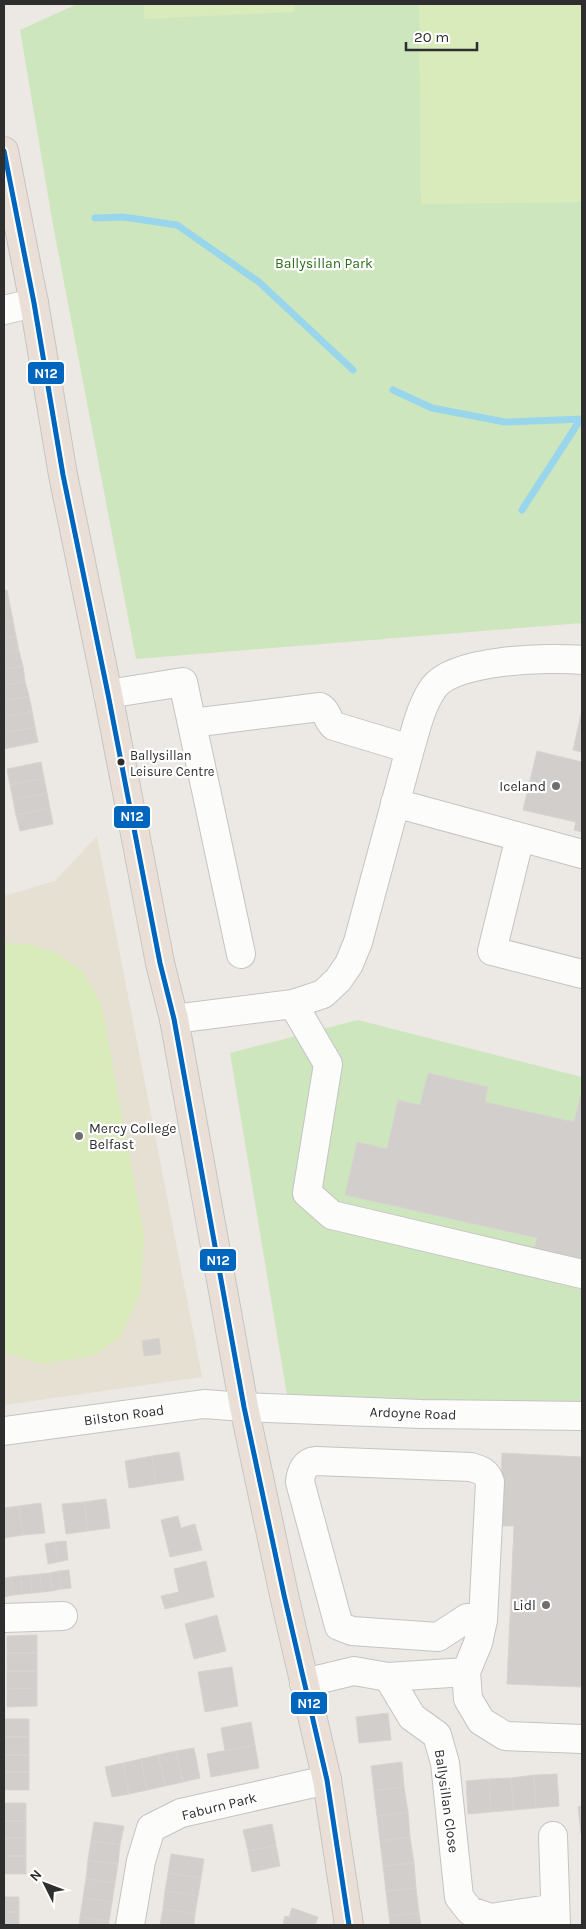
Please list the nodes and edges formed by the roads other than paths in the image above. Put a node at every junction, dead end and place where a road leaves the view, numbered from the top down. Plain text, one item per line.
1 (4, 151) edge
2 (34, 303) junction
3 (4, 310) edge
4 (582, 660) edge
5 (108, 694) junction
6 (192, 723) junction
7 (410, 749) junction
8 (395, 803) junction
9 (520, 837) junction
10 (582, 854) edge
11 (241, 954) dead end
12 (582, 974) edge
13 (293, 1004) junction
14 (174, 1019) junction
15 (582, 1274) edge
16 (244, 1407) junction
17 (582, 1416) edge
18 (4, 1431) edge
19 (63, 1616) dead end
20 (4, 1618) edge
21 (483, 1620) junction
22 (466, 1672) junction
23 (388, 1677) junction
24 (304, 1683) junction
25 (582, 1740) edge
26 (327, 1780) junction
27 (554, 1836) dead end
28 (555, 1917) edge
29 (130, 1925) edge
30 (350, 1925) edge

1 - 2 highway
2 - 3 street
2 - 5 highway
4 - 7 street
5 - 6 street
5 - 14 highway
6 - 7 street
6 - 11 street
7 - 8 street
8 - 9 street
8 - 13 street
9 - 10 street
9 - 12 street
13 - 14 street
13 - 15 street
14 - 16 highway
16 - 17 street, Ardoyne Road
16 - 18 street, Bilston Road
16 - 24 highway
19 - 20 street
21 - 21 street
21 - 22 street
22 - 23 street
22 - 25 street
23 - 24 street
23 - 28 street, Ballysillan Close
24 - 26 highway
26 - 29 street, Faburn Park
26 - 30 highway
27 - 28 street, Ballysillan Close

